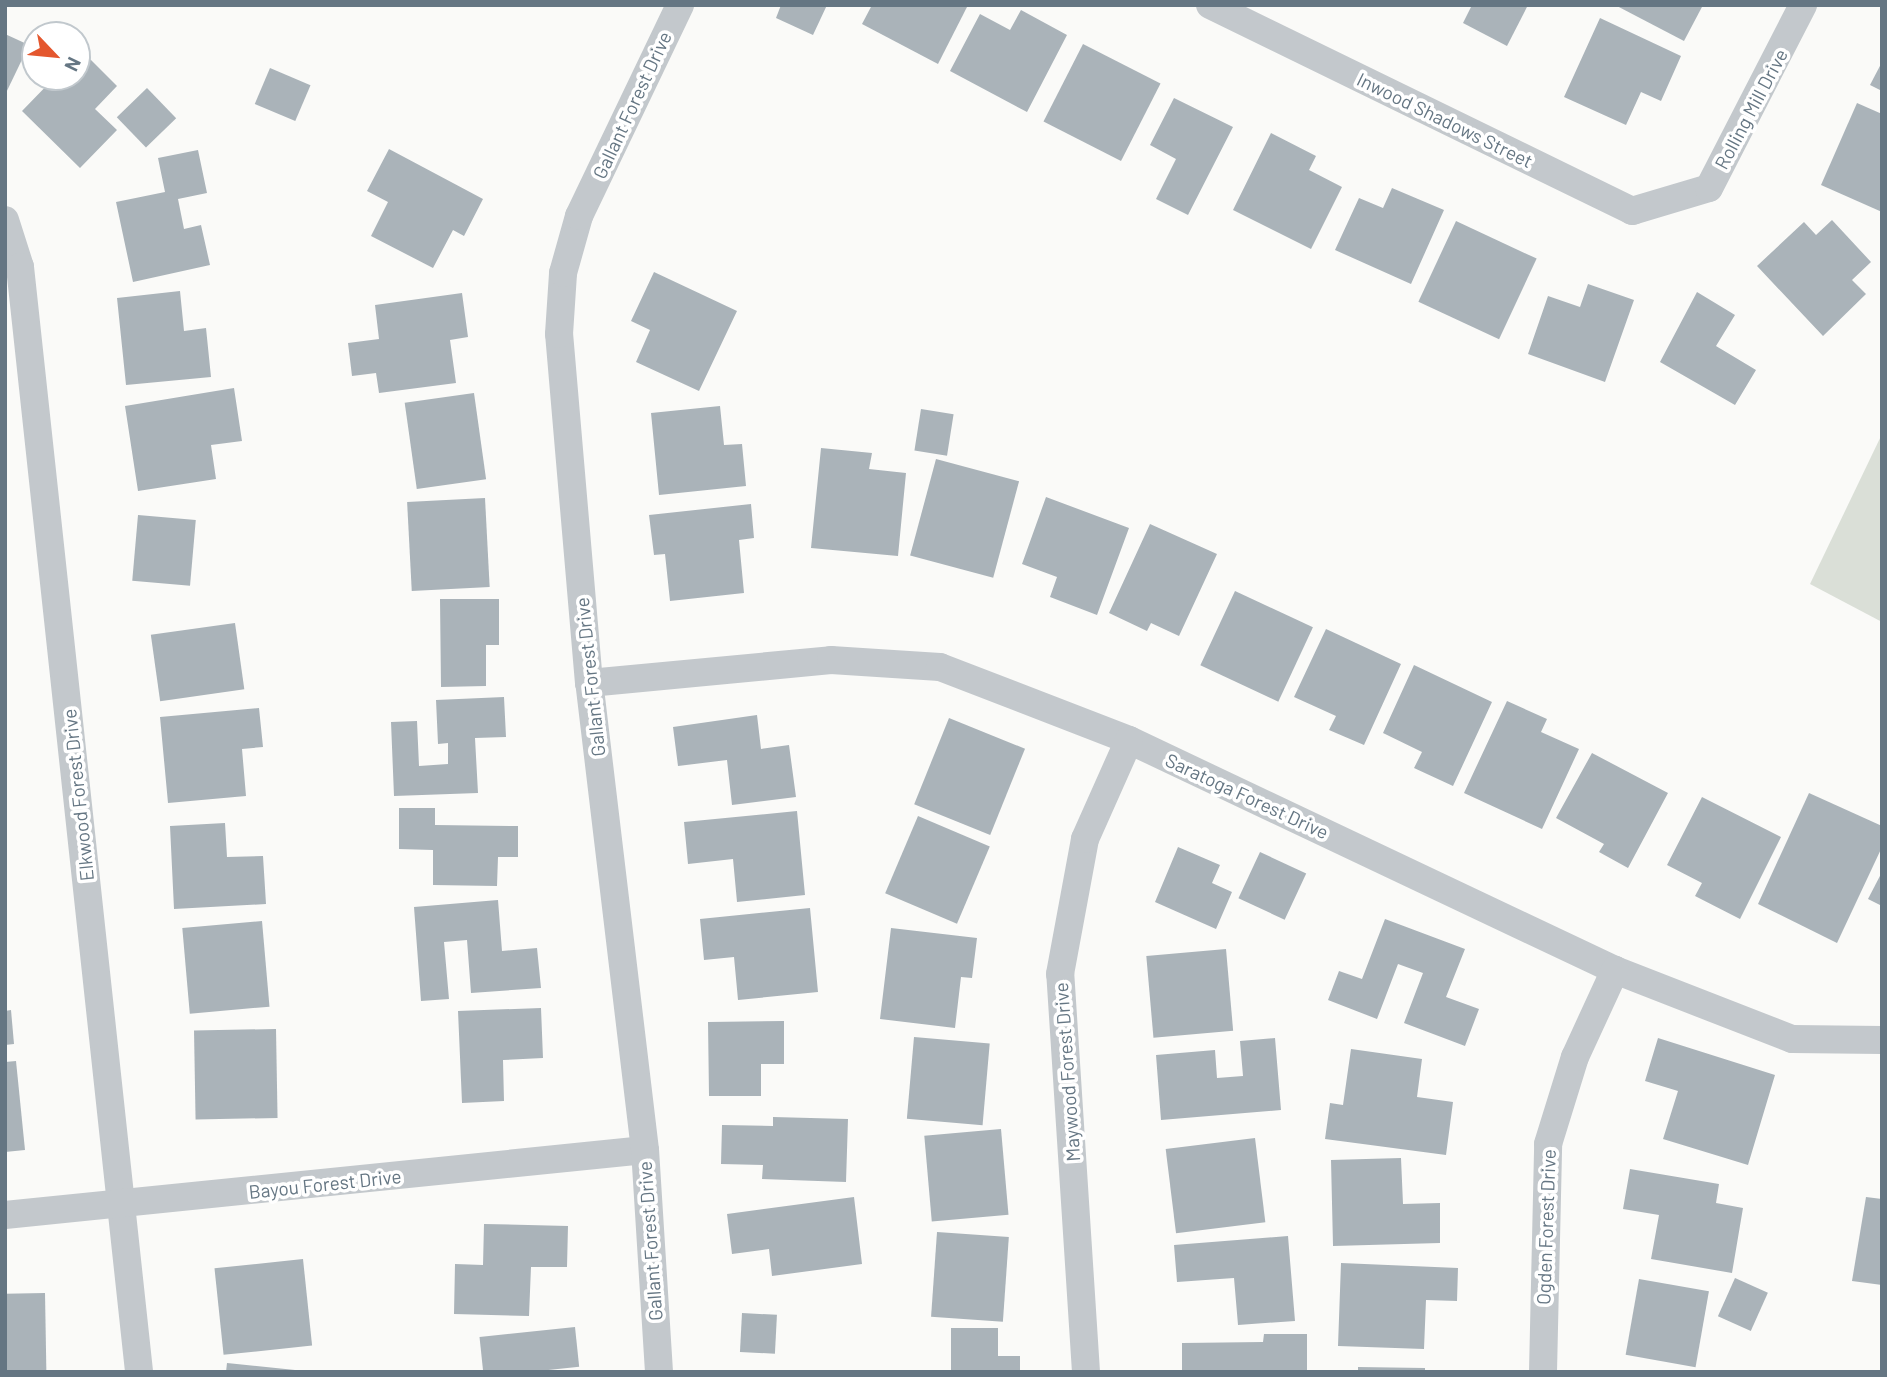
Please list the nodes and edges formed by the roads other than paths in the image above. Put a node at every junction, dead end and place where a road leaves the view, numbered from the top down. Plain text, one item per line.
1 (680, 5) edge
2 (1210, 5) edge
3 (1803, 5) edge
4 (1684, 196) joint
5 (5, 220) edge
6 (589, 683) junction
7 (1129, 740) junction
8 (1615, 970) junction
9 (1882, 1040) edge
10 (645, 1150) junction
11 (123, 1206) junction
12 (5, 1215) edge
13 (139, 1372) edge
14 (659, 1372) edge
15 (1086, 1372) edge
16 (1543, 1372) edge

1 - 6 street, Gallant Forest Drive
2 - 4 street, Inwood Shadows Street
3 - 4 street, Rolling Mill Drive
5 - 11 street, Elkwood Forest Drive
6 - 7 street, Saratoga Forest Drive
6 - 10 street, Gallant Forest Drive
7 - 8 street, Saratoga Forest Drive
7 - 15 street, Maywood Forest Drive
8 - 9 street, Saratoga Forest Drive
8 - 16 street, Ogden Forest Drive
10 - 11 street, Bayou Forest Drive
10 - 14 street, Gallant Forest Drive
11 - 12 street, Bayou Forest Drive
11 - 13 street, Elkwood Forest Drive

